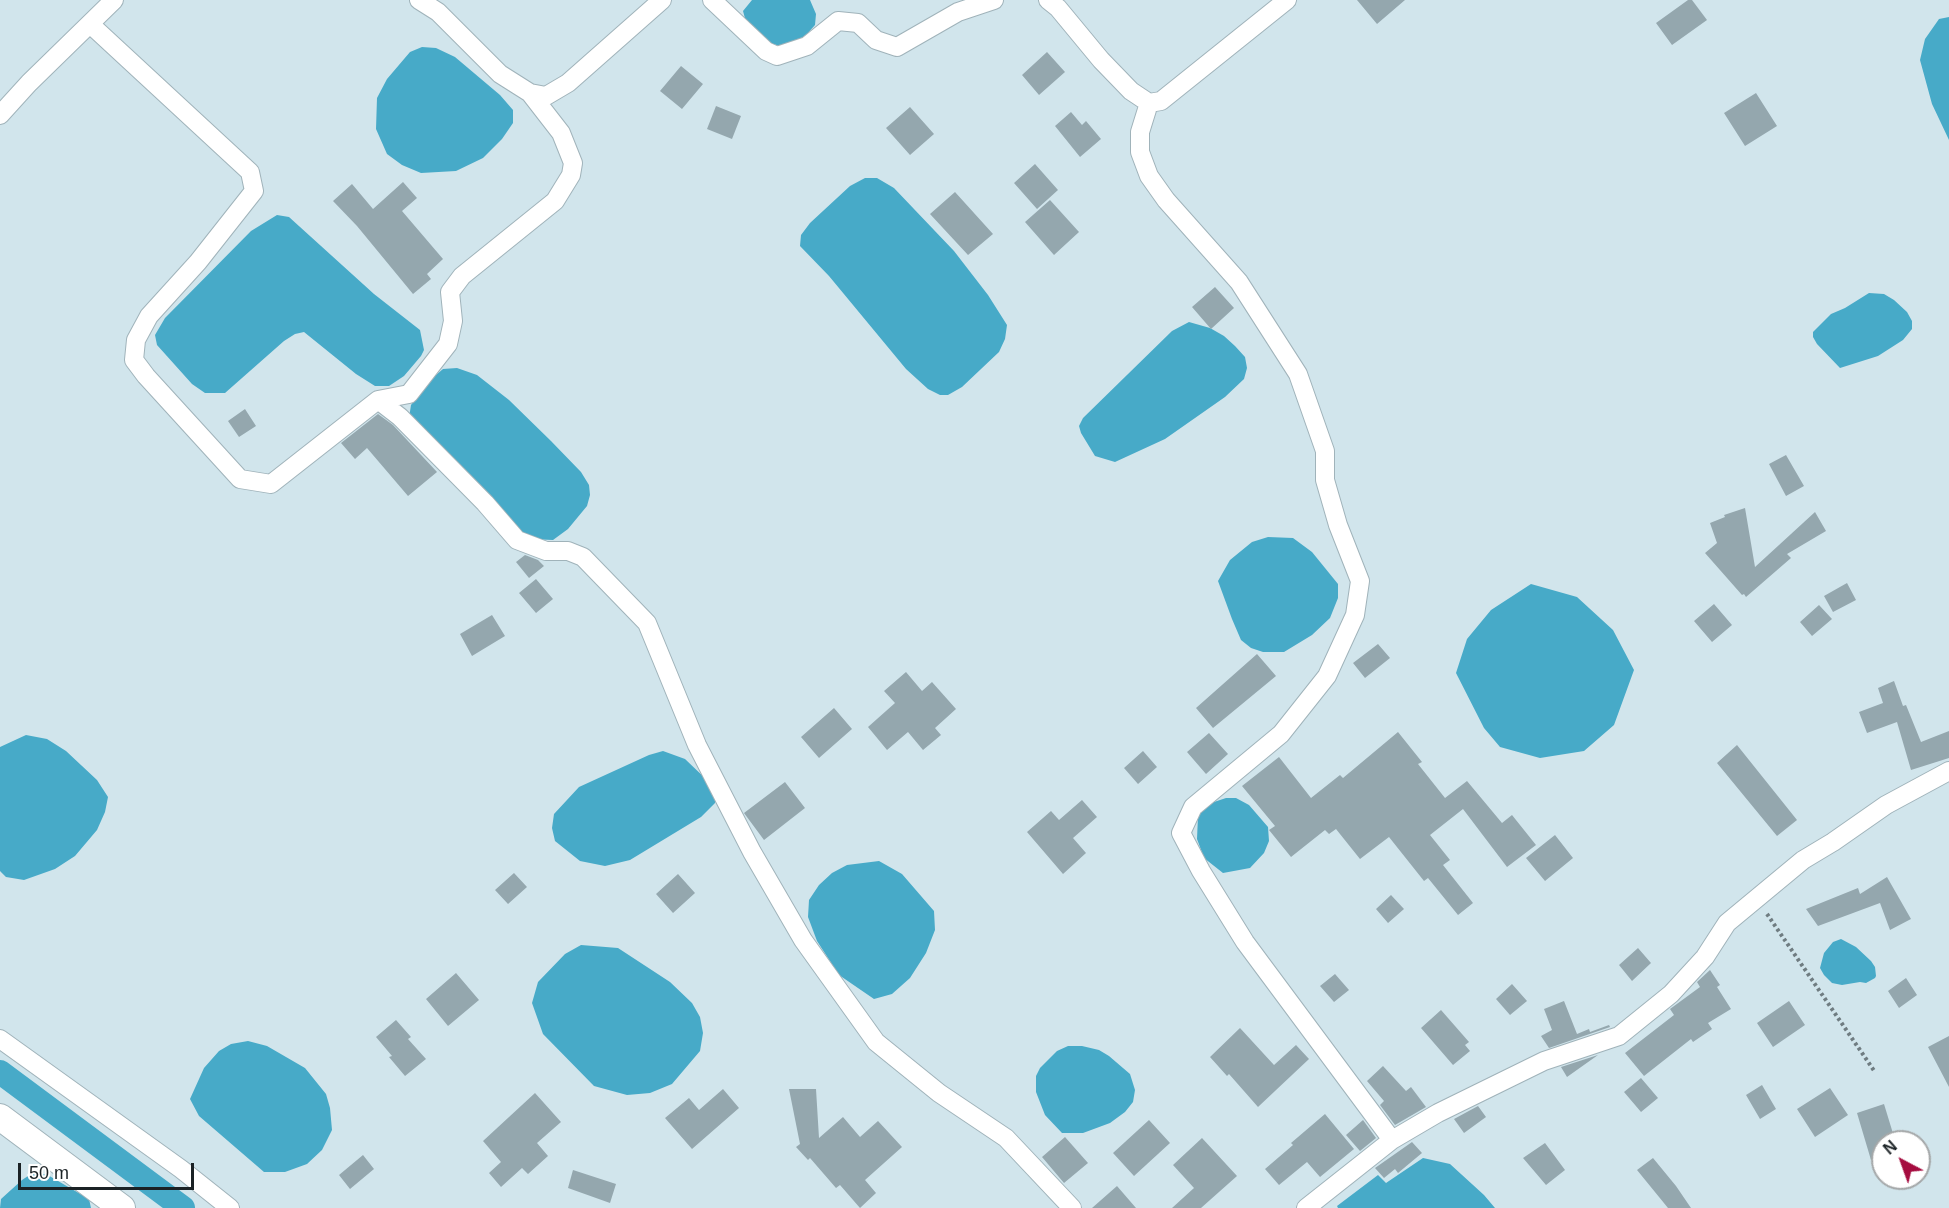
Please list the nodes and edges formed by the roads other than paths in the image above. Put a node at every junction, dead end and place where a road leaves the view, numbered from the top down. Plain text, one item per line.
1 (114, 0) edge
2 (419, 0) edge
3 (662, 0) edge
4 (712, 0) edge
5 (994, 0) edge
6 (1048, 0) edge
7 (1287, 0) edge
8 (90, 24) junction
9 (530, 93) junction
10 (1149, 103) junction
11 (0, 115) edge
12 (378, 400) junction
13 (1949, 771) edge
14 (0, 1039) edge
15 (0, 1117) edge
16 (1392, 1140) junction
17 (123, 1208) edge
18 (230, 1208) edge
19 (1072, 1208) edge
20 (1306, 1208) edge

1 - 8 street
2 - 9 street
3 - 9 street
4 - 5 street
6 - 10 street
7 - 10 street
8 - 11 street
8 - 12 street
9 - 12 street
10 - 16 street
12 - 19 street
13 - 16 street
14 - 18 street
15 - 17 street
16 - 20 street

